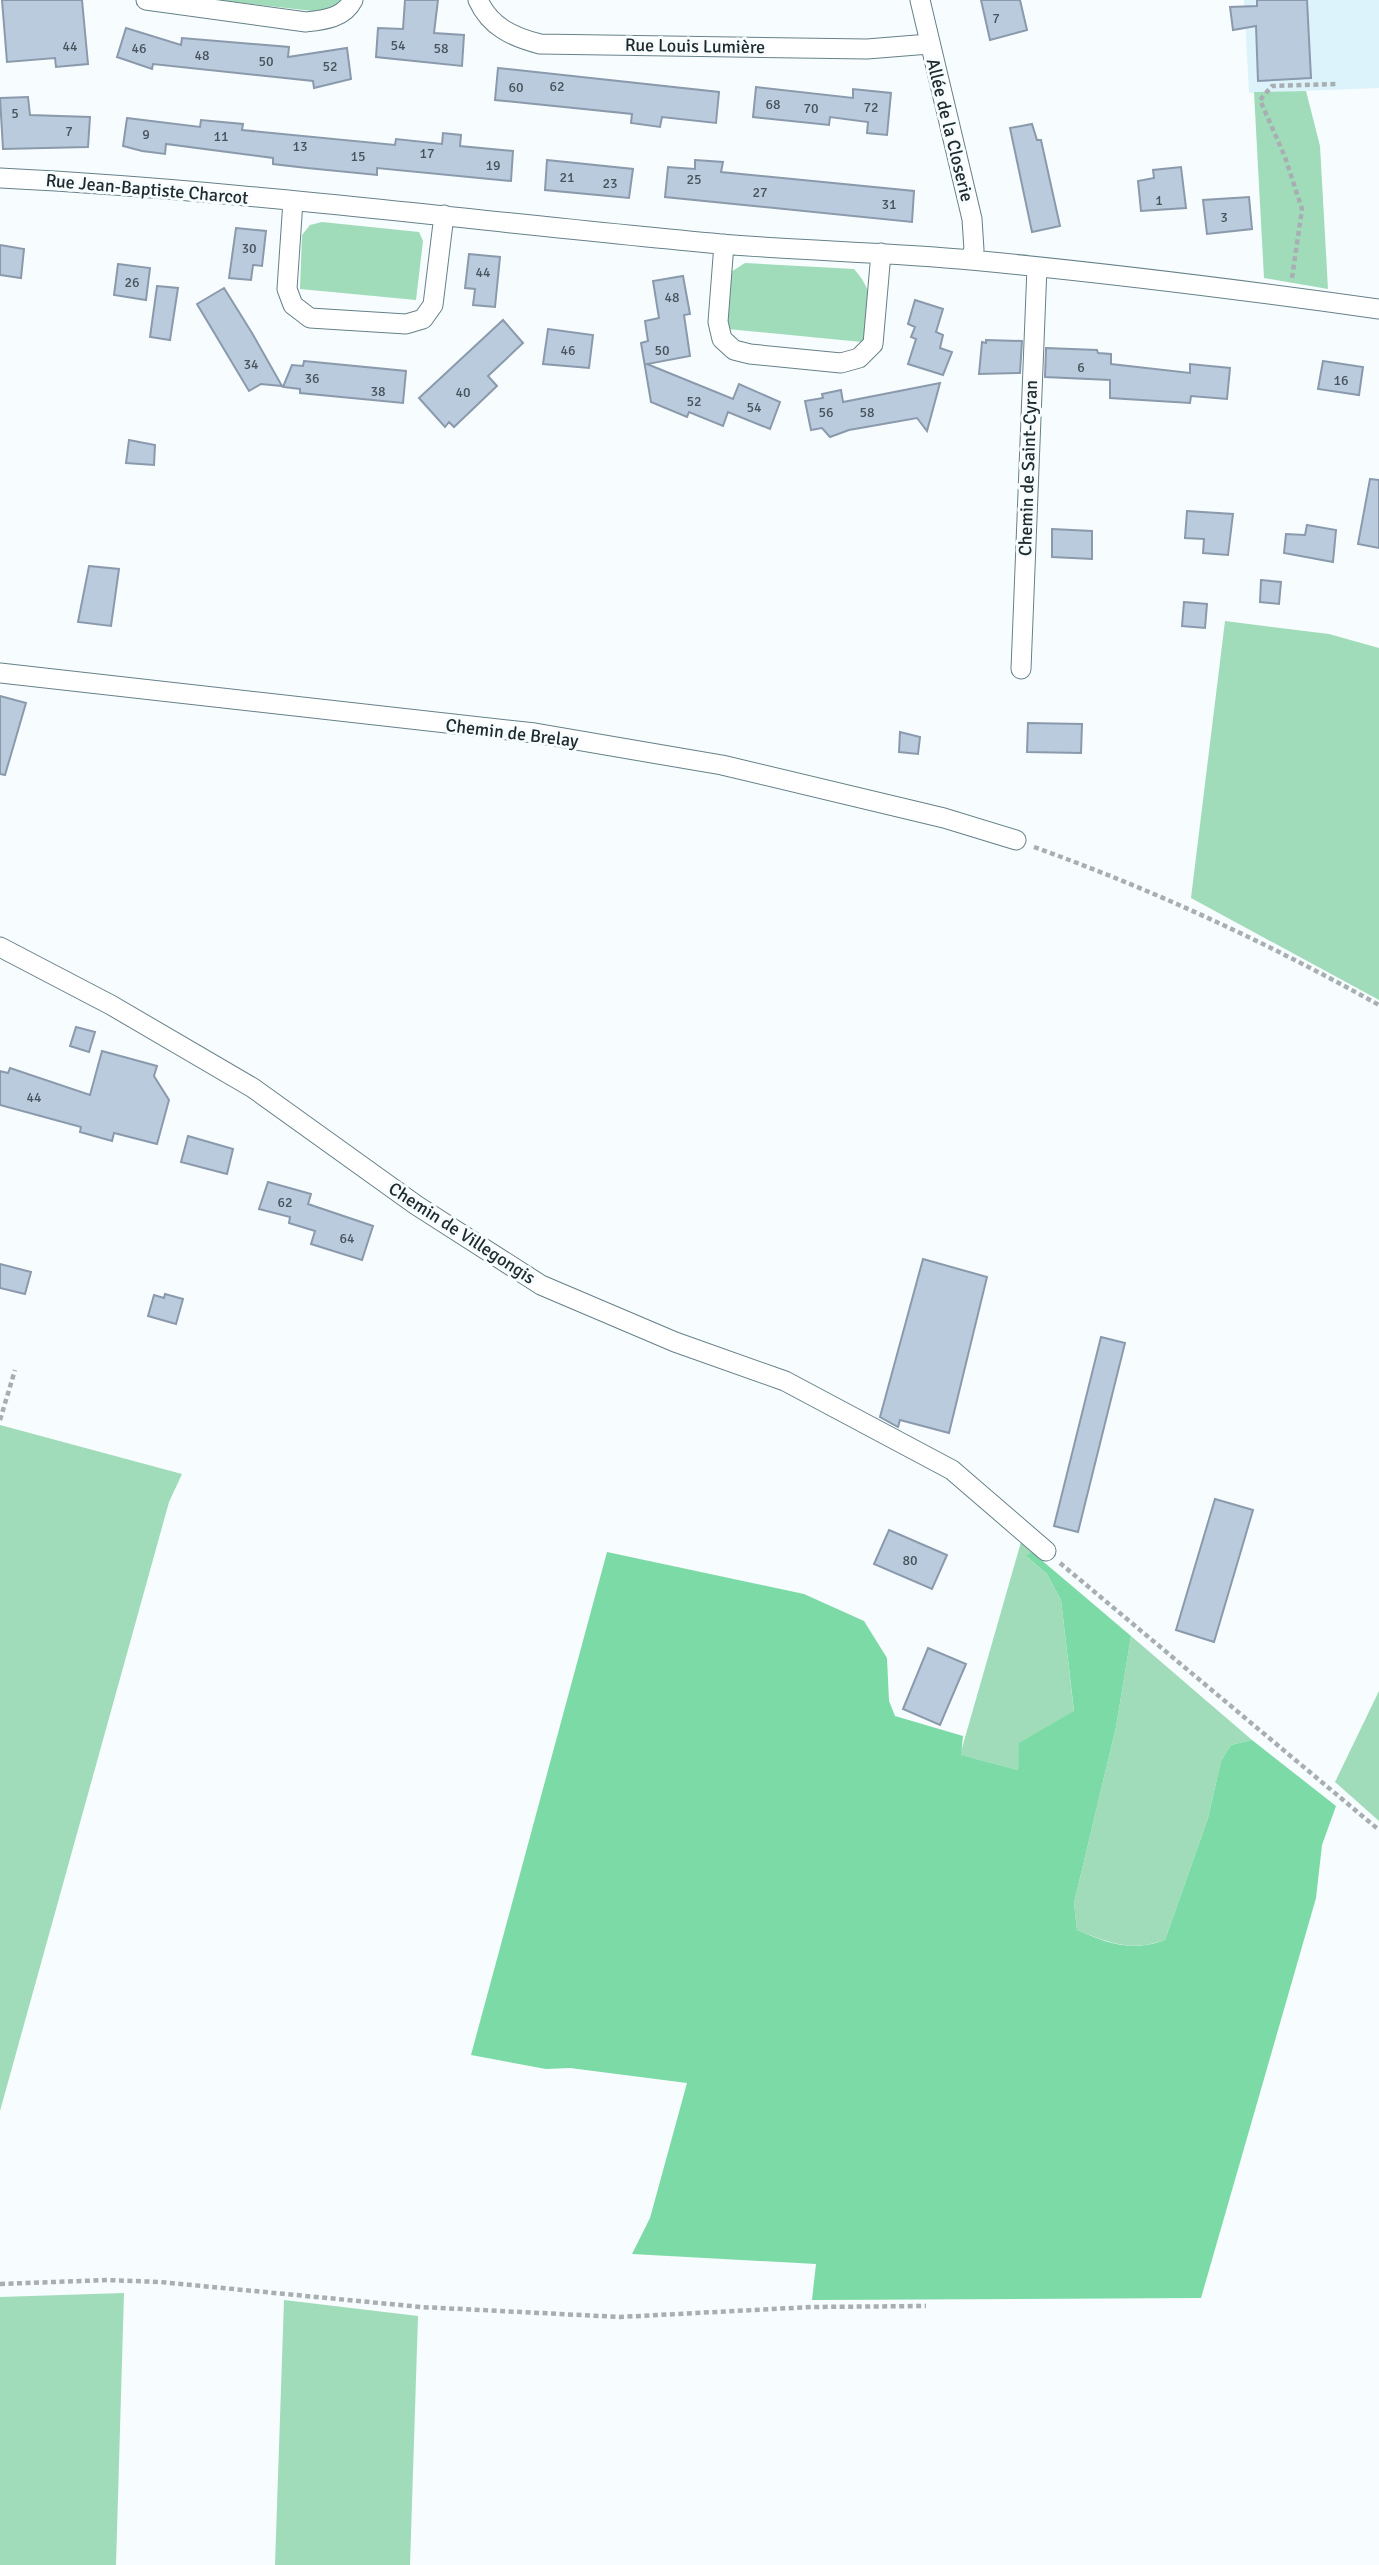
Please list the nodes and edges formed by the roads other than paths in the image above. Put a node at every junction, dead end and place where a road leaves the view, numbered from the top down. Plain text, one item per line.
1 (146, 0) edge
2 (353, 0) edge
3 (478, 0) edge
4 (920, 0) edge
5 (929, 44) junction
6 (0, 178) edge
7 (293, 201) junction
8 (444, 215) junction
9 (724, 244) junction
10 (881, 253) junction
11 (969, 260) junction
12 (1037, 267) junction
13 (1379, 309) edge
14 (1021, 669) dead end
15 (0, 673) edge
16 (1016, 840) road end
17 (0, 947) edge
18 (1046, 1551) road end

1 - 2 street
3 - 5 street, Rue Louis Lumière
4 - 5 street, Allée de la Closerie
5 - 11 street, Allée de la Closerie
6 - 7 street, Rue Jean-Baptiste Charcot
7 - 8 street, Rue Jean-Baptiste Charcot
7 - 8 street
8 - 9 street, Rue Jean-Baptiste Charcot
9 - 10 street, Rue Jean-Baptiste Charcot
9 - 10 street
10 - 11 street, Rue Jean-Baptiste Charcot
11 - 12 street
12 - 13 street
12 - 14 street, Chemin de Saint-Cyran
15 - 16 street, Chemin de Brelay
17 - 18 street, Chemin de Villegongis

